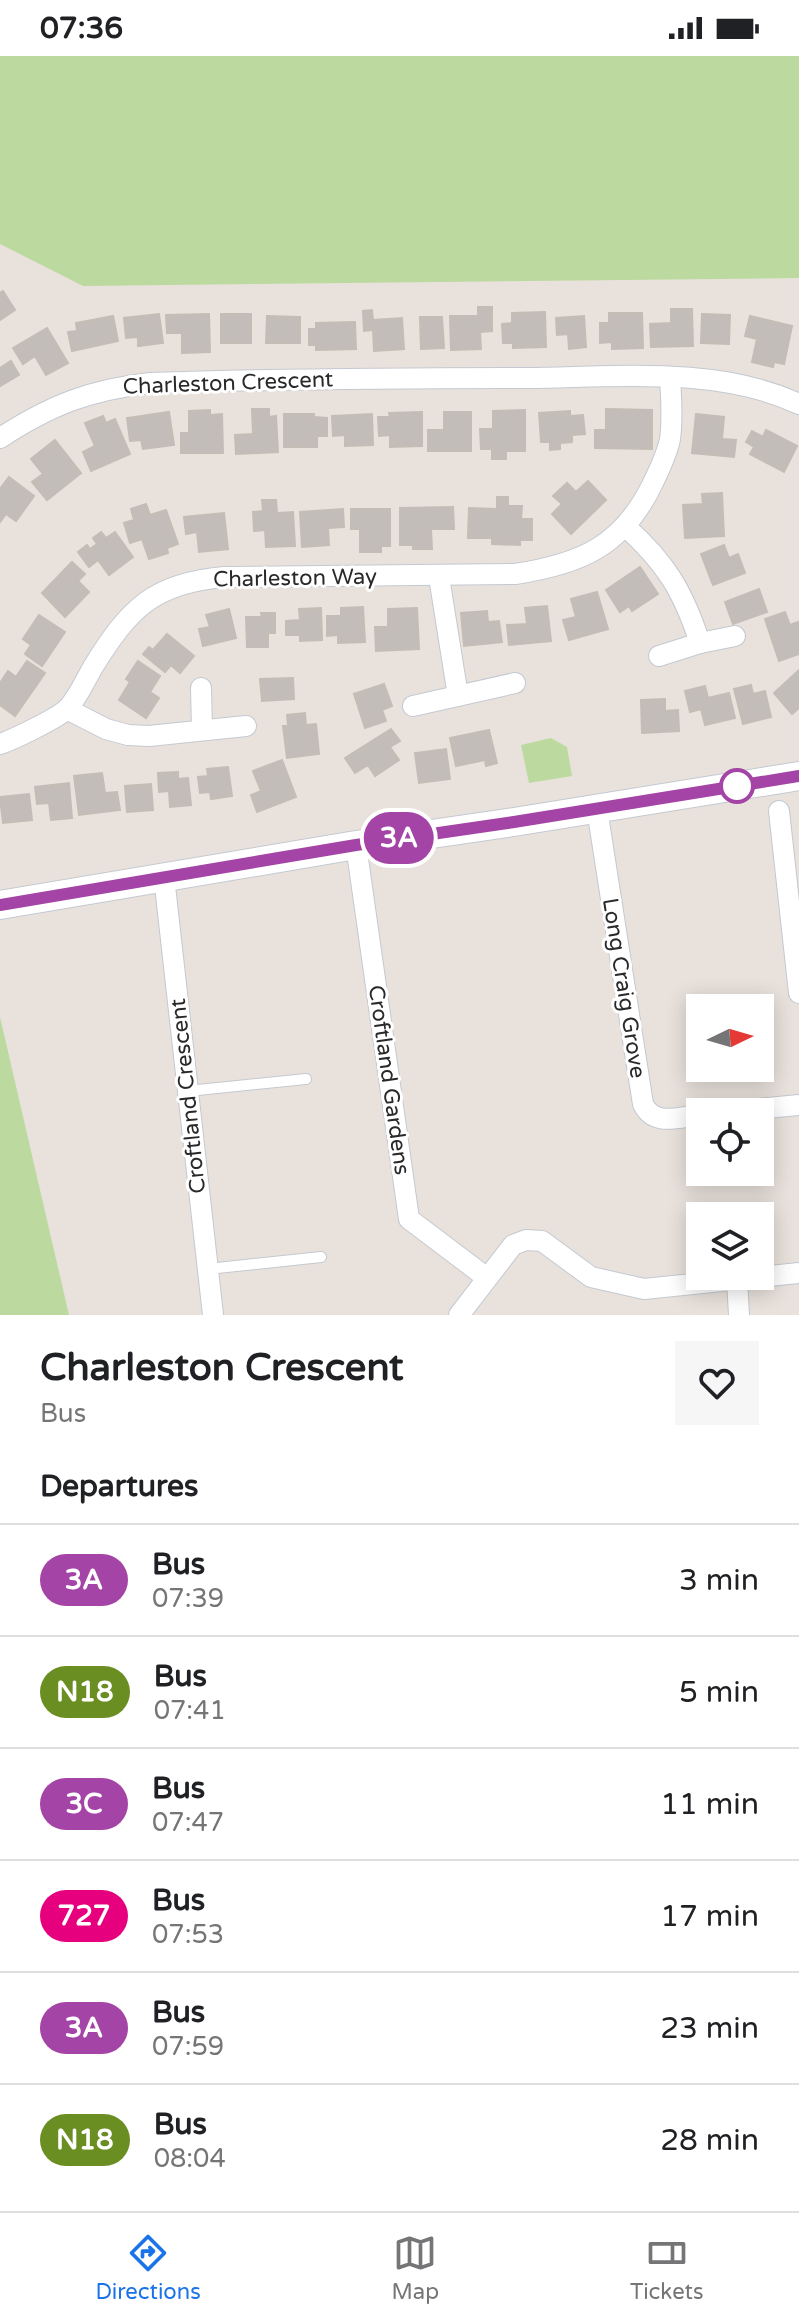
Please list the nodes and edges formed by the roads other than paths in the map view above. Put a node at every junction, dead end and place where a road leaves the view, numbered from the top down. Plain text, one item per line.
1 (670, 377) junction
2 (799, 404) edge
3 (0, 438) edge
4 (626, 527) junction
5 (439, 577) junction
6 (735, 636) dead end
7 (700, 643) junction
8 (659, 656) dead end
9 (515, 683) dead end
10 (201, 688) dead end
11 (458, 696) junction
12 (413, 706) dead end
13 (67, 709) junction
14 (246, 726) dead end
15 (202, 729) junction
16 (0, 744) edge
17 (799, 776) edge
18 (597, 809) junction
19 (779, 811) dead end
20 (356, 845) junction
21 (164, 877) junction
22 (0, 905) edge
23 (799, 993) edge
24 (306, 1079) dead end
25 (188, 1091) junction
26 (799, 1105) edge
27 (774, 1107) edge
28 (686, 1116) edge
29 (321, 1257) dead end
30 (208, 1269) junction
31 (799, 1273) edge
32 (774, 1275) edge
33 (487, 1278) junction
34 (686, 1284) edge
35 (738, 1290) edge
36 (213, 1315) edge
37 (459, 1315) edge
38 (739, 1315) edge

1 - 2 street, Charleston Crescent
1 - 3 street, Charleston Crescent
1 - 4 street, Charleston Way
4 - 5 street, Charleston Way
4 - 7 street
5 - 11 street
5 - 13 street, Charleston Way
6 - 7 street
7 - 8 street
9 - 11 street
10 - 15 street
11 - 12 street
13 - 15 street
13 - 16 street, Charleston Way
14 - 15 street
17 - 18 street
18 - 20 street
18 - 28 street, Long Craig Grove
19 - 23 street
20 - 21 street
20 - 33 street, Croftland Gardens
21 - 22 street
21 - 25 street, Croftland Crescent
24 - 25 lane
25 - 30 street, Croftland Crescent
26 - 27 street
29 - 30 lane
30 - 36 street, Croftland Crescent
31 - 32 street
33 - 34 street
33 - 37 street
35 - 38 street

